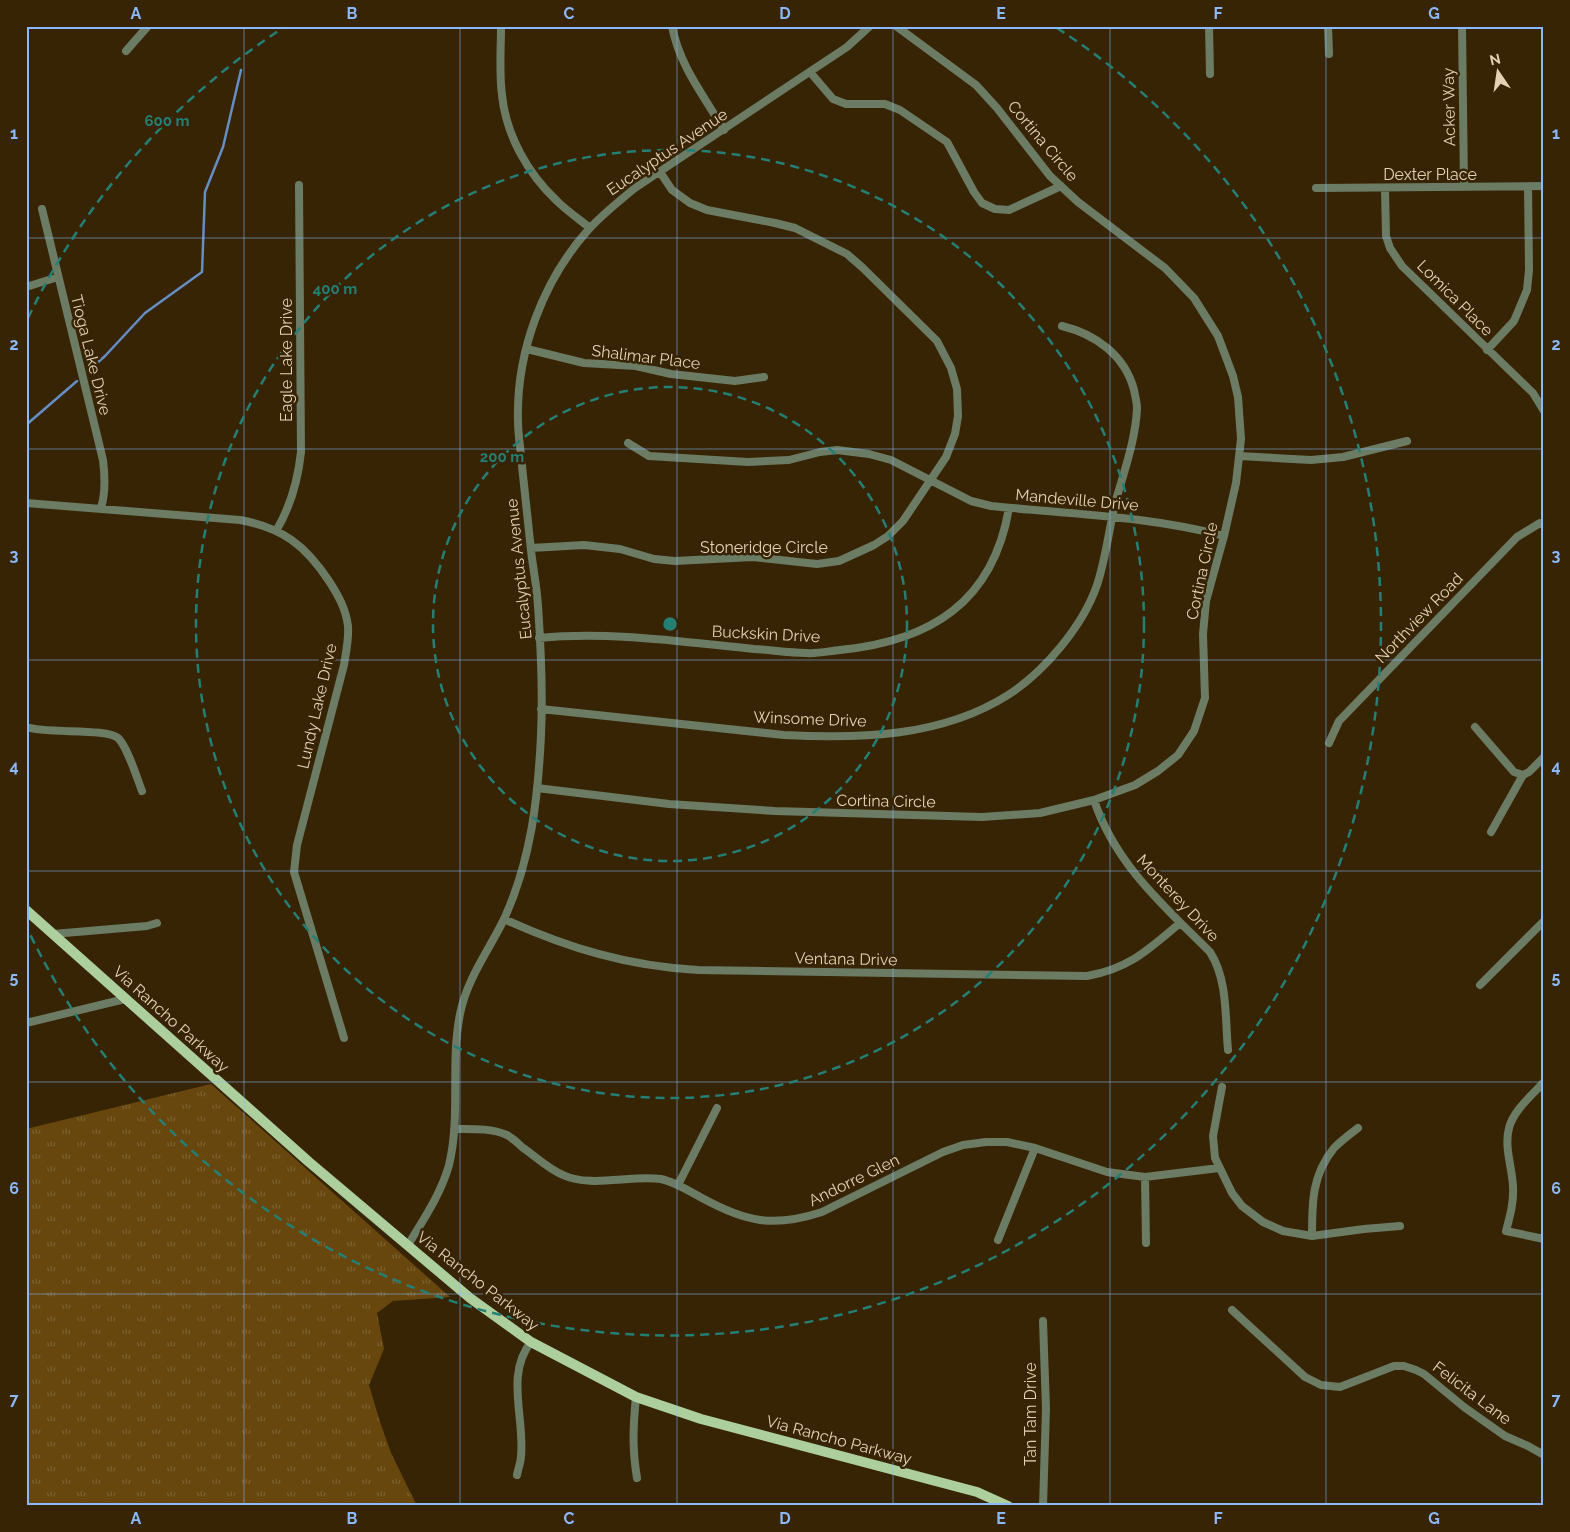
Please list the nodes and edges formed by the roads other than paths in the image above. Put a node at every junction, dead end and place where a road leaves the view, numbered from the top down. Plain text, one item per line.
1 (148, 26) edge
2 (501, 26) edge
3 (672, 26) edge
4 (870, 26) edge
5 (896, 26) edge
6 (1209, 26) edge
7 (1328, 26) edge
8 (1462, 26) edge
9 (126, 51) dead end
10 (1329, 54) dead end
11 (810, 72) junction
12 (1210, 74) dead end
13 (724, 130) junction
14 (660, 172) junction
15 (299, 185) dead end
16 (1061, 186) junction
17 (1544, 186) edge
18 (1464, 187) junction
19 (1528, 187) junction
20 (1316, 188) dead end
21 (1385, 188) junction
22 (42, 209) dead end
23 (590, 228) junction
24 (58, 277) junction
25 (26, 287) edge
26 (1062, 326) dead end
27 (526, 349) junction
28 (1487, 350) junction
29 (764, 377) dead end
30 (1544, 411) edge
31 (1407, 441) dead end
32 (628, 443) dead end
33 (1239, 456) junction
34 (932, 480) junction
35 (26, 503) edge
36 (101, 508) junction
37 (1009, 508) junction
38 (1112, 517) junction
39 (1542, 524) edge
40 (276, 530) junction
41 (1224, 536) junction
42 (531, 548) junction
43 (539, 638) junction
44 (541, 709) junction
45 (26, 727) edge
46 (1475, 727) dead end
47 (1329, 742) dead end
48 (1544, 757) edge
49 (1523, 775) junction
50 (537, 788) junction
51 (142, 791) dead end
52 (1094, 800) junction
53 (1491, 832) dead end
54 (26, 910) edge
55 (504, 920) junction
56 (1544, 921) edge
57 (157, 923) dead end
58 (1180, 923) junction
59 (53, 934) junction
60 (1480, 986) dead end
61 (125, 999) junction
62 (26, 1024) edge
63 (344, 1038) dead end
64 (1228, 1050) dead end
65 (1544, 1082) edge
66 (1222, 1087) dead end
67 (717, 1108) dead end
68 (1358, 1128) dead end
69 (454, 1129) junction
70 (1035, 1148) junction
71 (1219, 1168) junction
72 (1145, 1177) junction
73 (678, 1185) junction
74 (1400, 1226) dead end
75 (1312, 1236) junction
76 (1544, 1239) edge
77 (998, 1240) dead end
78 (1146, 1243) dead end
79 (408, 1245) junction
80 (1232, 1310) dead end
81 (1043, 1322) dead end
82 (531, 1342) junction
83 (636, 1397) junction
84 (1544, 1455) edge
85 (517, 1475) dead end
86 (637, 1478) dead end
87 (1008, 1506) edge
88 (1043, 1506) edge

1 - 9 street
2 - 23 street
3 - 13 street
4 - 11 street, Eucalyptus Avenue
5 - 16 street, Cortina Circle
6 - 12 street
7 - 10 street
8 - 18 street, Acker Way
11 - 13 street, Eucalyptus Avenue
11 - 16 street
13 - 14 street, Eucalyptus Avenue
14 - 23 street, Eucalyptus Avenue
14 - 34 street, Stoneridge Circle
15 - 40 street, Eagle Lake Drive
16 - 33 street, Cortina Circle
17 - 19 street, Dexter Place
18 - 19 street, Dexter Place
18 - 21 street, Dexter Place
19 - 28 street
20 - 21 street, Dexter Place
21 - 28 street, Lomica Place
22 - 24 street, Tioga Lake Drive
23 - 27 street, Eucalyptus Avenue
24 - 25 street
24 - 36 street, Tioga Lake Drive
26 - 38 street, Winsome Drive
27 - 29 street, Shalimar Place
27 - 42 street, Eucalyptus Avenue
28 - 30 street, Lomica Place
31 - 33 street
32 - 34 street, Mandeville Drive
33 - 41 street, Cortina Circle
34 - 37 street, Mandeville Drive
34 - 42 street, Stoneridge Circle
35 - 36 street, Lundy Lake Drive
36 - 40 street, Lundy Lake Drive
37 - 38 street, Mandeville Drive
37 - 43 street, Buckskin Drive
38 - 41 street, Mandeville Drive
38 - 44 street, Winsome Drive
39 - 47 street, Northview Road
40 - 63 street, Lundy Lake Drive
41 - 52 street, Cortina Circle
42 - 43 street, Eucalyptus Avenue
43 - 44 street, Eucalyptus Avenue
44 - 50 street, Eucalyptus Avenue
45 - 51 street
46 - 49 street
48 - 49 street
49 - 53 street
50 - 52 street, Cortina Circle
50 - 55 street, Eucalyptus Avenue
52 - 58 street, Monterey Drive
54 - 59 main road, Via Rancho Parkway
55 - 58 street, Ventana Drive
55 - 69 street, Eucalyptus Avenue
56 - 60 street
57 - 59 street
58 - 64 street, Monterey Drive
59 - 61 main road, Via Rancho Parkway
61 - 62 street
61 - 79 main road, Via Rancho Parkway
65 - 76 street
66 - 71 street
67 - 73 street
68 - 75 street
69 - 73 street, Andorre Glen
69 - 79 street, Eucalyptus Avenue
70 - 72 street, Andorre Glen
70 - 73 street, Andorre Glen
70 - 77 street
71 - 72 street, Andorre Glen
71 - 75 street
72 - 78 street
74 - 75 street
79 - 82 main road, Via Rancho Parkway
80 - 84 street, Felicita Lane
81 - 88 street, Tan Tam Drive
82 - 83 main road, Via Rancho Parkway
82 - 85 street
83 - 86 street
83 - 87 main road, Via Rancho Parkway

